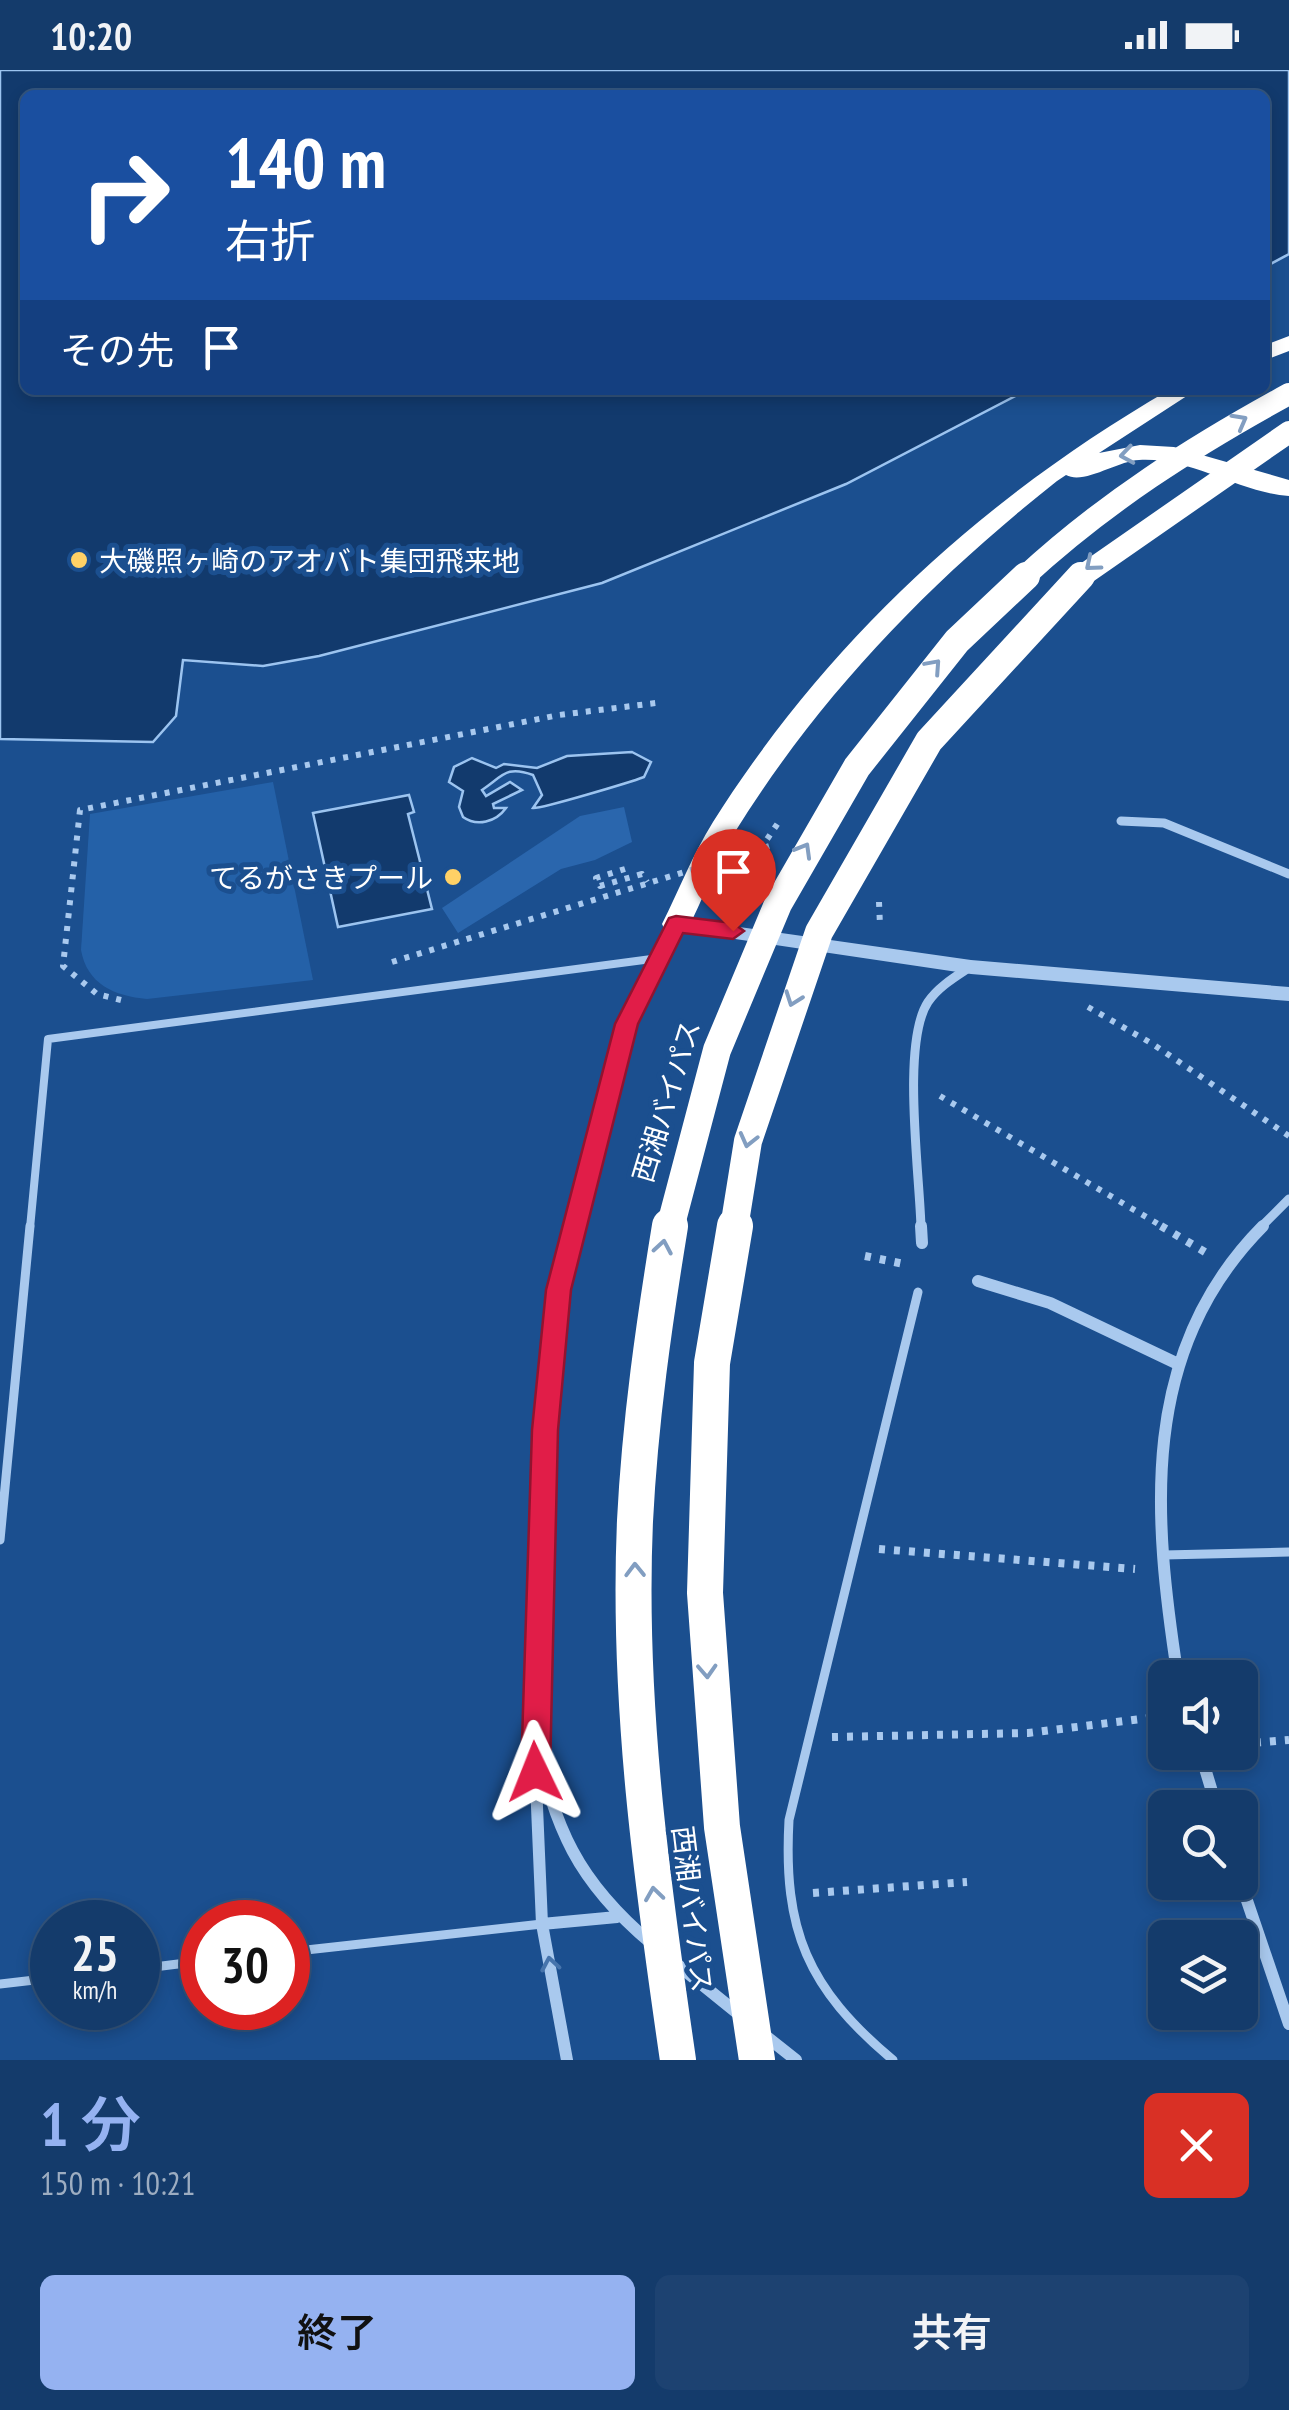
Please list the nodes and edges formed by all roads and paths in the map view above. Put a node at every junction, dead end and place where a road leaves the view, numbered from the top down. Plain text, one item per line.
1 (1289, 394) edge
2 (1177, 395) edge
3 (1289, 432) edge
4 (1289, 488) edge
5 (960, 548) junction
6 (656, 703) dead end
7 (1121, 821) dead end
8 (786, 843) dead end
9 (625, 869) dead end
10 (1289, 874) edge
11 (647, 882) junction
12 (879, 899) dead end
13 (676, 924) junction
14 (880, 926) dead end
15 (659, 958) junction
16 (971, 966) junction
17 (375, 967) dead end
18 (1040, 973) junction
19 (1289, 994) edge
20 (126, 1002) dead end
21 (918, 1084) junction
22 (1289, 1136) edge
23 (1289, 1198) edge
24 (922, 1243) dead end
25 (1227, 1266) junction
26 (978, 1281) dead end
27 (918, 1292) dead end
28 (1176, 1363) junction
29 (0, 1540) edge
30 (887, 1550) dead end
31 (1289, 1552) edge
32 (1161, 1555) junction
33 (1162, 1572) junction
34 (1175, 1660) edge
35 (1148, 1718) edge
36 (534, 1734) junction
37 (854, 1738) dead end
38 (1289, 1740) edge
39 (1258, 1743) edge
40 (966, 1882) dead end
41 (838, 1890) dead end
42 (1247, 1900) edge
43 (617, 1917) junction
44 (542, 1924) junction
45 (310, 1950) edge
46 (30, 1981) edge
47 (0, 1984) edge
48 (1289, 2024) edge
49 (567, 2060) edge
50 (678, 2060) edge
51 (757, 2060) edge
52 (796, 2060) edge
53 (893, 2060) edge

50 -> 1 highway, 西湘バイパス, bridge
2 - 5 highway
3 -> 51 highway, 西湘バイパス, bridge
4 -> 5 highway
5 - 13 highway
6 - 20 path
7 - 10 street
8 - 11 path, bridge
9 - 11 path
11 - 17 path, bridge
12 - 14 path, bridge
13 - 15 street
13 - 16 street
15 - 29 lane
15 - 36 street
16 - 18 street
16 - 21 street
18 - 19 street
18 - 22 path
21 - 24 street
21 - 25 path
23 - 25 street
25 - 28 street
26 - 28 street
27 - 53 lane
28 - 32 street
30 - 33 path
31 - 32 lane
32 - 33 street
33 - 34 street
35 - 37 path
36 - 43 street
36 - 44 street
38 - 39 path
40 - 41 path
42 - 48 street
43 - 44 street
43 - 52 street
44 - 45 lane
49 -> 44 street
46 - 47 lane

